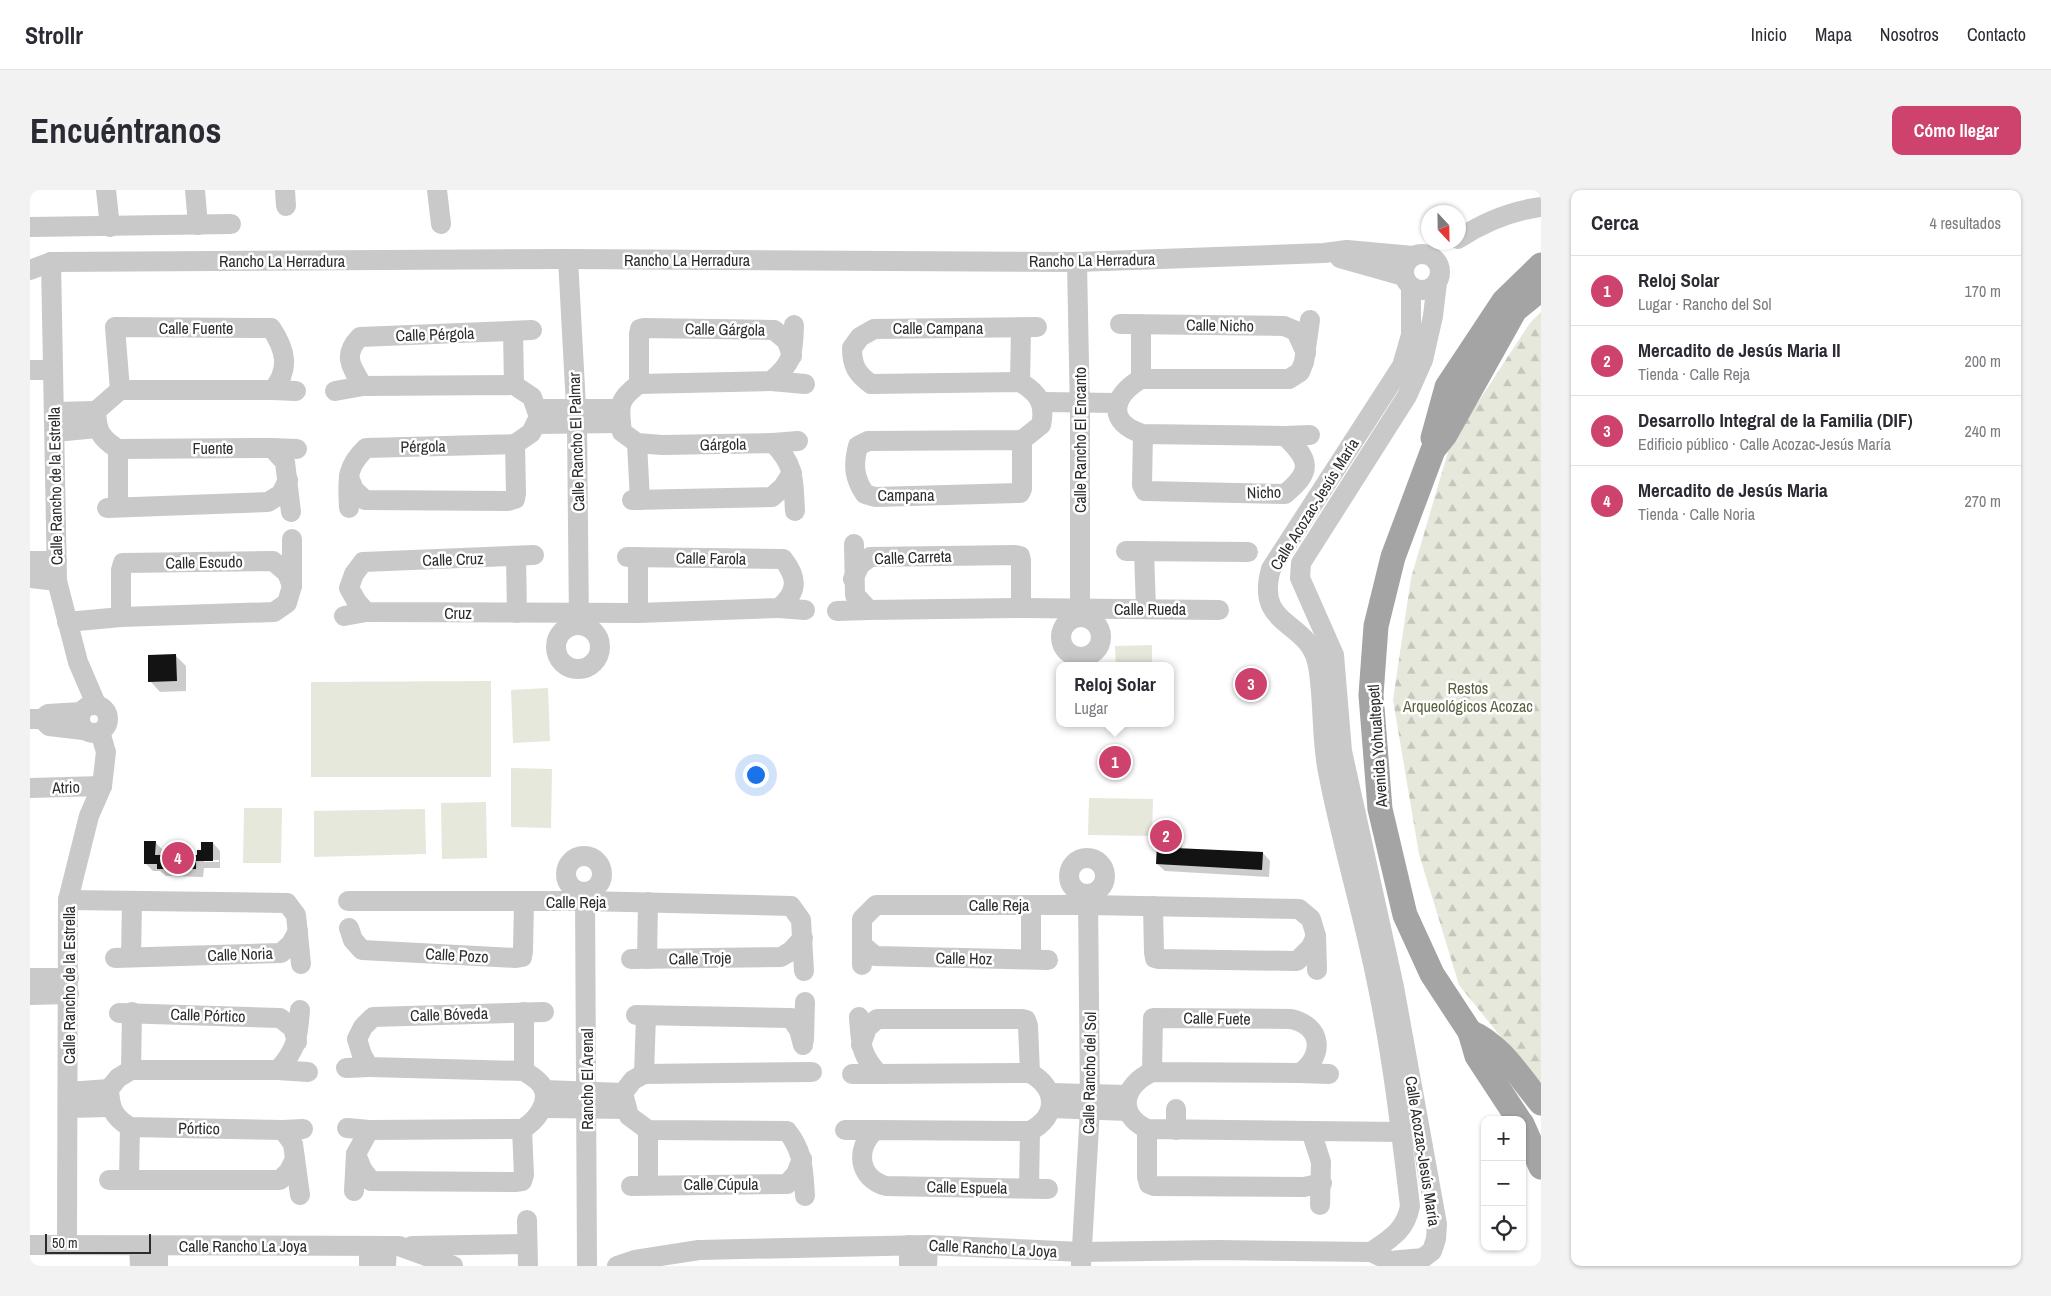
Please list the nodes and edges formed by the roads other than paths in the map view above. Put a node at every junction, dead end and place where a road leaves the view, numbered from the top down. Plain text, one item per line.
1 (106, 190) edge
2 (195, 190) edge
3 (438, 190) edge
4 (1541, 207) edge
5 (231, 224) dead end
6 (441, 224) dead end
7 (198, 225) junction
8 (30, 227) edge
9 (110, 227) junction
10 (1466, 234) edge
11 (1441, 250) edge
12 (1324, 252) junction
13 (1413, 256) junction
14 (568, 259) junction
15 (1436, 261) junction
16 (51, 262) junction
17 (1077, 262) junction
18 (1541, 265) edge
19 (30, 270) edge
20 (1408, 281) junction
21 (1437, 282) junction
22 (1541, 289) edge
23 (1510, 306) junction
24 (284, 319) dead end
25 (1310, 320) dead end
26 (350, 323) dead end
27 (1120, 324) dead end
28 (1141, 324) junction
29 (794, 325) dead end
30 (352, 345) junction
31 (1306, 353) junction
32 (792, 356) junction
33 (284, 357) junction
34 (30, 370) edge
35 (53, 370) junction
36 (1314, 378) dead end
37 (1141, 379) junction
38 (1289, 379) junction
39 (771, 381) junction
40 (1020, 382) junction
41 (805, 384) dead end
42 (871, 384) junction
43 (514, 385) junction
44 (363, 386) junction
45 (851, 388) dead end
46 (652, 389) junction
47 (120, 390) junction
48 (272, 390) junction
49 (296, 391) dead end
50 (336, 391) dead end
51 (1043, 409) junction
52 (1118, 409) junction
53 (1080, 410) junction
54 (54, 412) junction
55 (620, 416) junction
56 (538, 417) junction
57 (577, 417) junction
58 (97, 420) junction
59 (55, 432) junction
60 (1143, 434) junction
61 (1310, 435) dead end
62 (1285, 436) junction
63 (798, 440) dead end
64 (1022, 440) junction
65 (637, 442) junction
66 (773, 443) junction
67 (515, 444) junction
68 (272, 448) junction
69 (118, 449) junction
70 (297, 449) dead end
71 (854, 472) junction
72 (792, 473) junction
73 (348, 476) junction
74 (288, 480) junction
75 (851, 502) dead end
76 (349, 508) dead end
77 (795, 511) dead end
78 (291, 512) dead end
79 (1307, 513) junction
80 (1325, 524) junction
81 (292, 540) dead end
82 (854, 544) dead end
83 (1248, 552) dead end
84 (351, 553) dead end
85 (30, 560) edge
86 (57, 561) junction
87 (30, 578) edge
88 (853, 579) junction
89 (351, 581) junction
90 (57, 582) junction
91 (292, 586) junction
92 (779, 608) junction
93 (1021, 608) junction
94 (1146, 608) junction
95 (805, 610) dead end
96 (869, 610) junction
97 (1219, 610) dead end
98 (837, 611) dead end
99 (274, 612) junction
100 (366, 612) junction
101 (517, 613) junction
102 (1080, 613) junction
103 (298, 614) dead end
104 (638, 614) junction
105 (121, 616) junction
106 (344, 616) dead end
107 (579, 619) junction
108 (67, 622) junction
109 (36, 719) edge
110 (90, 720) junction
111 (102, 786) junction
112 (30, 788) edge
113 (585, 897) junction
114 (1089, 899) junction
115 (68, 900) junction
116 (132, 901) junction
117 (524, 902) junction
118 (648, 902) junction
119 (1031, 905) junction
120 (1153, 906) junction
121 (349, 928) junction
122 (298, 931) junction
123 (1316, 936) junction
124 (803, 938) junction
125 (862, 938) junction
126 (349, 953) dead end
127 (301, 964) dead end
128 (862, 965) dead end
129 (1317, 970) dead end
130 (804, 971) dead end
131 (30, 978) edge
132 (69, 986) junction
133 (30, 995) edge
134 (805, 1002) dead end
135 (300, 1010) dead end
136 (524, 1012) junction
137 (544, 1012) dead end
138 (1321, 1015) dead end
139 (859, 1016) dead end
140 (297, 1042) junction
141 (1316, 1042) junction
142 (803, 1045) junction
143 (861, 1045) junction
144 (1399, 1060) junction
145 (267, 1064) junction
146 (369, 1066) junction
147 (346, 1068) dead end
148 (1291, 1068) junction
149 (131, 1070) junction
150 (889, 1070) junction
151 (524, 1071) junction
152 (308, 1072) dead end
153 (791, 1072) junction
154 (812, 1072) dead end
155 (1152, 1072) junction
156 (644, 1074) junction
157 (852, 1074) dead end
158 (1030, 1074) junction
159 (1329, 1074) dead end
160 (1515, 1091) junction
161 (109, 1098) junction
162 (544, 1099) junction
163 (68, 1100) junction
164 (587, 1100) junction
165 (1051, 1100) junction
166 (625, 1101) junction
167 (1090, 1102) junction
168 (1127, 1103) junction
169 (1541, 1103) edge
170 (1176, 1109) dead end
171 (1518, 1116) edge
172 (130, 1127) junction
173 (347, 1128) dead end
174 (303, 1129) dead end
175 (522, 1129) junction
176 (1147, 1129) junction
177 (369, 1130) junction
178 (648, 1130) junction
179 (845, 1130) dead end
180 (875, 1130) junction
181 (1176, 1130) junction
182 (1030, 1131) junction
183 (1311, 1131) junction
184 (1401, 1132) junction
185 (1526, 1133) edge
186 (270, 1134) junction
187 (356, 1154) junction
188 (295, 1159) junction
189 (802, 1159) junction
190 (1541, 1167) edge
191 (129, 1179) junction
192 (109, 1180) dead end
193 (1322, 1183) junction
194 (354, 1191) dead end
195 (300, 1195) dead end
196 (805, 1196) dead end
197 (1320, 1205) dead end
198 (527, 1220) dead end
199 (1393, 1236) junction
200 (30, 1244) edge
201 (527, 1244) junction
202 (67, 1245) junction
203 (918, 1245) junction
204 (1371, 1252) junction
205 (145, 1253) edge
206 (382, 1254) edge
207 (690, 1258) edge
208 (1225, 1258) edge
209 (1081, 1259) edge
210 (1419, 1262) edge
211 (158, 1266) edge
212 (453, 1266) edge
213 (528, 1266) edge
214 (587, 1266) edge
215 (617, 1266) edge
216 (908, 1266) edge
217 (928, 1266) edge

1 - 9 street
2 - 7 street
3 - 6 street
4 - 10 street
5 - 7 street
7 - 9 street
8 - 9 street
11 - 15 street
12 - 13 street, Rancho La Herradura
12 - 17 street, Rancho La Herradura
12 - 20 street, Rancho La Herradura
13 - 15 street
13 - 20 street
14 - 16 street, Rancho La Herradura
14 - 17 street, Rancho La Herradura
14 - 57 street, Calle Rancho El Palmar
15 - 21 street
16 - 19 street
16 - 35 street, Calle Rancho de la Estrella
17 - 53 street, Calle Rancho El Encanto
18 - 23 main road, Avenida Yohualtepetl
20 - 21 street
20 - 79 street, Calle Acozac-Jesús María
21 - 80 street, Calle Acozac-Jesús María
22 - 23 main road, Avenida Yohualtepetl
23 - 160 main road, Avenida Yohualtepetl
24 - 33 street
25 - 31 street
26 - 30 street
27 - 28 street, Calle Nicho
28 - 31 street, Calle Nicho
28 - 37 street
29 - 32 street
30 - 43 street, Calle Pérgola
30 - 44 street
31 - 38 street
32 - 39 street
32 - 46 street, Calle Gárgola
33 - 47 street, Calle Fuente
33 - 48 street, Calle Fuente
34 - 35 street
35 - 54 street, Calle Rancho de la Estrella
36 - 38 street
37 - 38 street
37 - 52 street
39 - 41 street
39 - 46 street
40 - 42 street
40 - 42 street, Calle Campana
40 - 51 street
42 - 45 street
43 - 44 street
43 - 56 street
44 - 50 street
46 - 55 street
47 - 48 street
47 - 58 street
48 - 49 street
51 - 53 street
51 - 64 street
52 - 53 street
52 - 60 street
53 - 102 street, Calle Rancho El Encanto
54 - 58 street
54 - 59 street, Calle Rancho de la Estrella
55 - 57 street
55 - 65 street
56 - 57 street
56 - 67 street
57 - 107 street, Calle Rancho El Palmar
58 - 59 street
58 - 69 street
59 - 86 street, Calle Rancho de la Estrella
60 - 62 street
60 - 62 street, Nicho
61 - 62 street
63 - 66 street
64 - 71 street
64 - 71 street, Campana
65 - 66 street, Gárgola
65 - 72 street
66 - 72 street
67 - 73 street, Pérgola
67 - 73 street
68 - 69 street, Fuente
68 - 70 street
68 - 74 street
69 - 74 street
71 - 75 street
72 - 77 street
73 - 76 street
74 - 78 street
79 - 80 street
79 - 144 street, Calle Acozac-Jesús María
80 - 144 street, Calle Acozac-Jesús María
81 - 91 street
82 - 88 street
83 - 94 street
84 - 89 street
85 - 86 street
86 - 90 street, Calle Rancho de la Estrella
87 - 90 street
88 - 93 street, Calle Carreta
88 - 96 street, Calle Carreta
89 - 100 street
89 - 101 street, Calle Cruz
90 - 108 street, Calle Rancho de la Estrella
91 - 99 street
91 - 105 street, Calle Escudo
92 - 95 street
92 - 104 street
92 - 104 street, Calle Farola
93 - 96 street
93 - 102 street, Calle Rueda
94 - 97 street, Calle Rueda
94 - 102 street, Calle Rueda
96 - 98 street
99 - 103 street
99 - 105 street
100 - 101 street, Cruz
100 - 106 street
101 - 107 street, Cruz
104 - 107 street
105 - 108 street
108 - 110 street, Calle Rancho de la Estrella
109 - 110 street
110 - 111 street, Calle Rancho de la Estrella
111 - 112 street, Atrio
111 - 115 street, Calle Rancho de la Estrella
113 - 117 street, Calle Reja
113 - 118 street, Calle Reja
113 - 164 street, Rancho El Arenal
114 - 119 street, Calle Reja
114 - 120 street, Calle Reja
114 - 167 street, Calle Rancho del Sol
115 - 116 street
115 - 132 street, Calle Rancho de la Estrella
116 - 122 street
116 - 122 street, Calle Noria
117 - 121 street, Calle Reja
117 - 121 street, Calle Pozo
118 - 124 street, Calle Reja
118 - 124 street, Calle Troje
119 - 125 street, Calle Reja
119 - 125 street, Calle Hoz
120 - 123 street, Calle Reja
120 - 123 street
121 - 126 street
122 - 127 street
123 - 129 street, Calle Reja
124 - 130 street
125 - 128 street
131 - 132 street
132 - 133 street
132 - 163 street, Calle Rancho de la Estrella
134 - 142 street
135 - 140 street
136 - 137 street
136 - 146 street, Calle Bóveda
136 - 151 street
138 - 141 street
139 - 143 street
140 - 145 street
140 - 149 street, Calle Pórtico
141 - 148 street
141 - 155 street, Calle Fuete
142 - 153 street
142 - 156 street
143 - 150 street
143 - 158 street
144 - 184 street, Calle Acozac-Jesús María
144 - 210 street, Calle Acozac-Jesús María
145 - 149 street
145 - 152 street
146 - 147 street
146 - 151 street
148 - 155 street
148 - 159 street
149 - 161 street
150 - 157 street
150 - 158 street
151 - 162 street
153 - 154 street
153 - 156 street
155 - 168 street
156 - 166 street
158 - 165 street
160 - 169 main road, Avenida Yohualtepetl
160 - 171 main road, Avenida Yohualtepetl
161 - 163 street
161 - 172 street
162 - 164 street
162 - 175 street
163 - 202 street, Calle Rancho de la Estrella
164 - 166 street
164 - 214 street, Rancho El Arenal
165 - 167 street
165 - 182 street
166 - 178 street
167 - 168 street
167 - 209 street, Calle Rancho del Sol
168 - 176 street
170 - 181 street
172 - 186 street, Pórtico
172 - 191 street
173 - 177 street
174 - 186 street
175 - 177 street
175 - 187 street
176 - 181 street
176 - 193 street
177 - 187 street
178 - 189 street
178 - 189 street, Calle Cúpula
179 - 180 street
180 - 182 street
180 - 182 street, Calle Espuela
181 - 183 street
183 - 184 street
183 - 193 street
184 - 199 street, Calle Acozac-Jesús María
185 - 190 main road
186 - 188 street
187 - 194 street
188 - 191 street
188 - 195 street
189 - 196 street
191 - 192 street
193 - 197 street
198 - 201 street
199 - 204 street, Calle Acozac-Jesús María
199 - 210 street
200 - 202 street, Calle Rancho La Joya
201 - 206 street
201 - 213 street
202 - 205 street, Calle Rancho La Joya
203 - 207 street, Calle Rancho La Joya
203 - 209 street, Calle Rancho La Joya
203 - 216 street
203 - 217 street
204 - 208 street, Calle Rancho La Joya
204 - 210 street
205 - 206 street, Calle Rancho La Joya
205 - 211 street
206 - 212 street, Calle Rancho La Joya
207 - 215 street, Calle Rancho La Joya
208 - 209 street, Calle Rancho La Joya

